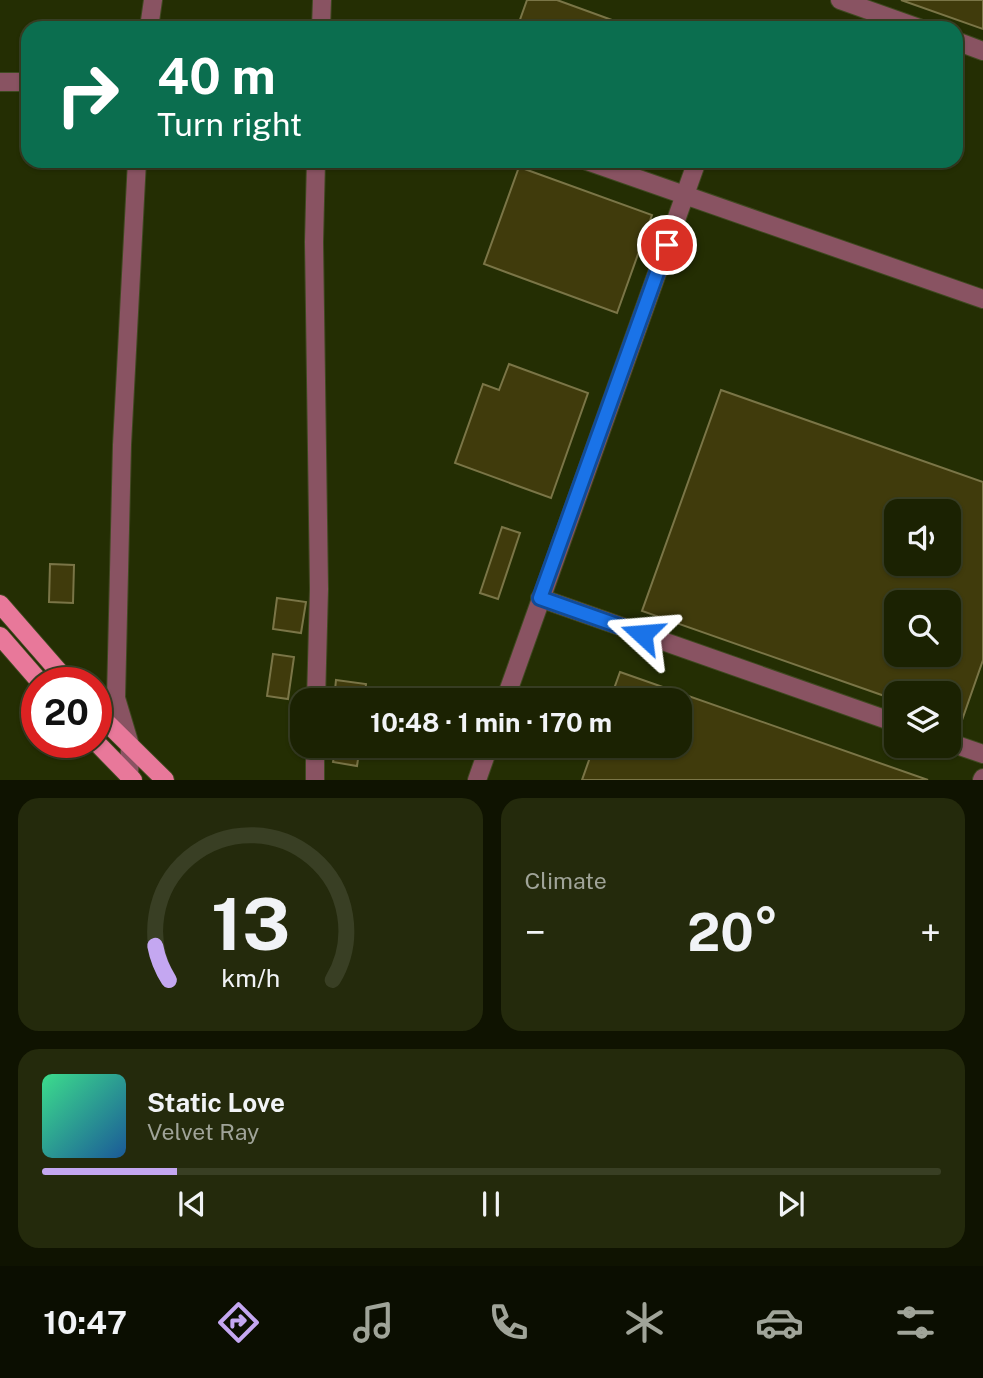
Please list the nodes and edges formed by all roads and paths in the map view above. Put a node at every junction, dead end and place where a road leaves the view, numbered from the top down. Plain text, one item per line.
1 (153, 0) edge
2 (322, 0) edge
3 (840, 0) edge
4 (150, 21) edge
5 (321, 21) edge
6 (899, 21) edge
7 (963, 44) edge
8 (983, 51) edge
9 (0, 82) edge
10 (21, 82) edge
11 (137, 168) edge
12 (316, 168) edge
13 (607, 168) edge
14 (695, 168) edge
15 (685, 195) junction
16 (983, 299) edge
17 (540, 598) junction
18 (0, 604) edge
19 (0, 636) edge
20 (27, 667) edge
21 (55, 667) edge
22 (316, 688) edge
23 (509, 688) edge
24 (884, 719) edge
25 (112, 728) edge
26 (130, 745) junction
27 (961, 746) edge
28 (983, 754) edge
29 (112, 758) edge
30 (315, 758) edge
31 (485, 758) edge
32 (131, 778) edge
33 (165, 779) edge
34 (315, 779) edge
35 (477, 779) edge

1 - 4 street
2 - 5 street
3 - 6 street
7 - 8 street
9 - 10 street
11 - 26 street
12 - 22 street
13 - 15 street
14 - 15 street
15 - 16 street
15 - 17 street
17 - 23 street
17 - 24 street
18 - 21 main road
19 - 20 main road
25 - 26 main road
26 - 32 street
26 - 33 main road
27 - 28 street
29 - 32 main road
30 - 34 street
31 - 35 street

